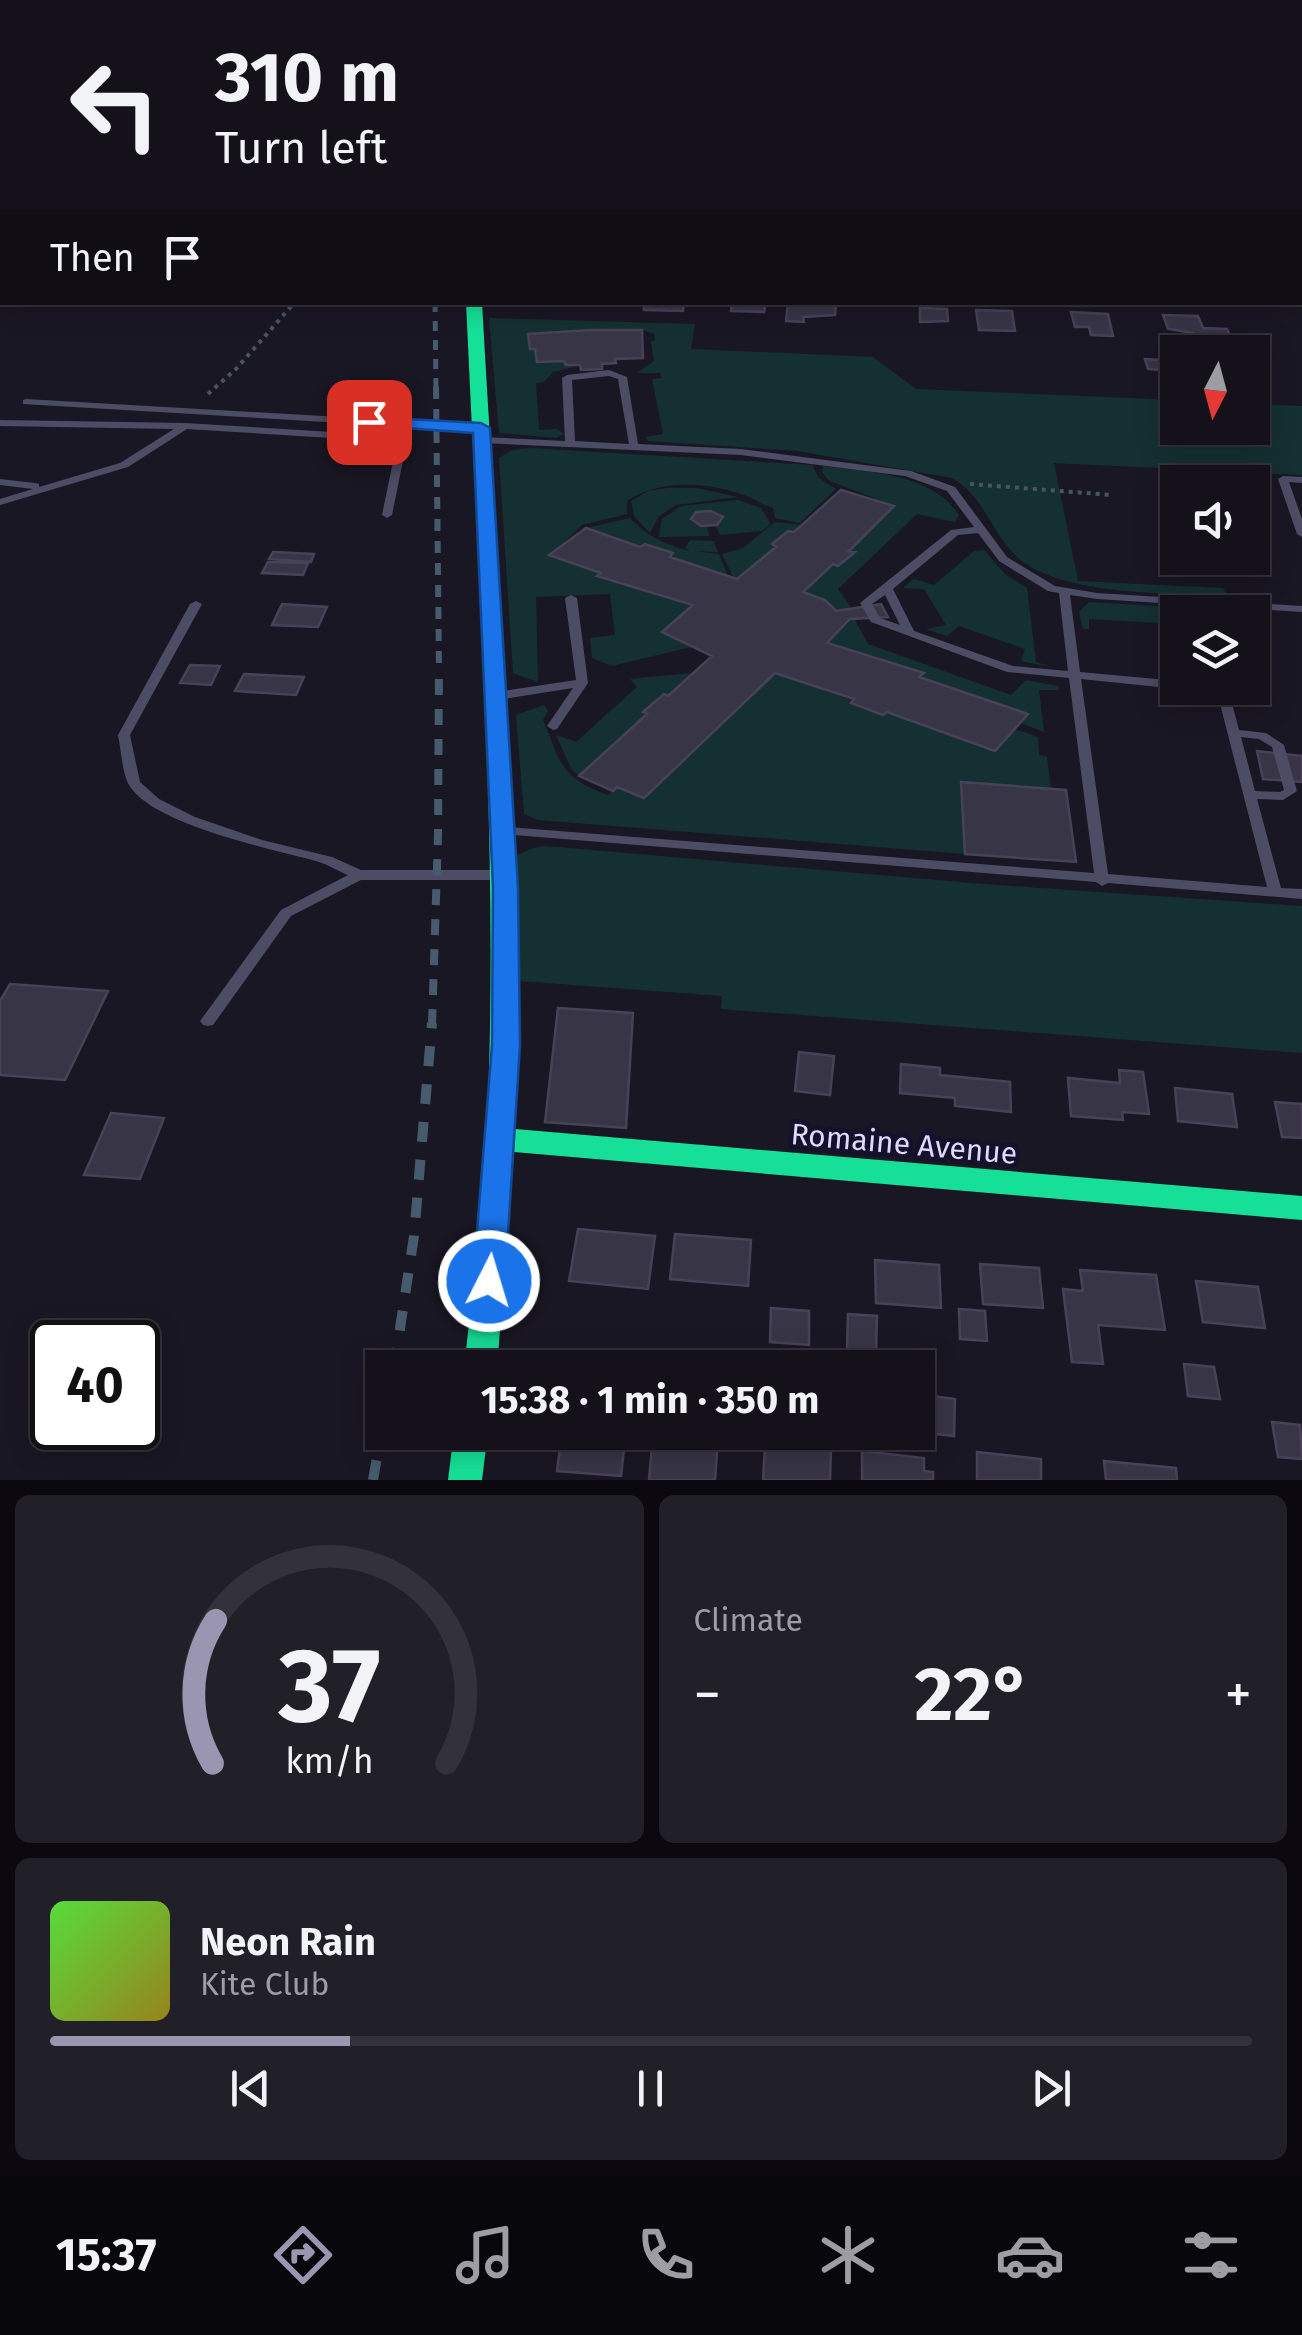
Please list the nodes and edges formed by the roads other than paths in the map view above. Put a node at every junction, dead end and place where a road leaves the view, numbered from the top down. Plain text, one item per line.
1 (474, 305) edge
2 (26, 402) dead end
3 (0, 423) edge
4 (406, 424) junction
5 (186, 426) junction
6 (482, 434) junction
7 (402, 439) junction
8 (570, 443) junction
9 (634, 447) junction
10 (1302, 480) edge
11 (0, 482) edge
12 (43, 487) junction
13 (0, 502) edge
14 (387, 514) dead end
15 (981, 529) junction
16 (1302, 534) edge
17 (886, 588) junction
18 (1064, 592) junction
19 (571, 598) dead end
20 (1160, 603) edge
21 (196, 604) dead end
22 (1270, 608) edge
23 (1302, 608) edge
24 (908, 633) junction
25 (1076, 678) junction
26 (582, 683) junction
27 (1160, 684) edge
28 (496, 696) junction
29 (1227, 705) edge
30 (553, 726) dead end
31 (1234, 733) junction
32 (1250, 794) junction
33 (503, 831) junction
34 (359, 875) junction
35 (505, 875) junction
36 (1102, 880) junction
37 (1275, 892) junction
38 (1302, 894) edge
39 (208, 1021) dead end
40 (501, 1139) junction
41 (1302, 1208) edge
42 (482, 1350) edge
43 (469, 1450) edge
44 (465, 1480) edge

1 - 6 street
2 - 4 lane
3 - 5 lane
4 - 6 lane
4 - 7 lane
5 - 7 lane
5 - 12 lane
6 - 8 lane
6 - 28 street
7 - 14 lane
8 - 9 lane
8 - 9 lane
9 - 15 lane
10 - 16 lane
11 - 12 lane
12 - 13 lane
15 - 17 lane
15 - 18 lane
17 - 24 lane
17 - 24 lane
18 - 20 lane
18 - 25 lane
19 - 26 lane
21 - 34 lane
22 - 23 lane
24 - 25 lane
25 - 27 lane
25 - 36 lane
26 - 28 lane
26 - 30 lane
28 - 33 street
29 - 31 lane
31 - 32 lane
31 - 32 lane
32 - 37 lane
33 - 35 street
33 - 36 lane
34 - 35 lane
34 - 39 lane
35 - 40 street
36 - 37 lane
37 - 38 lane
40 - 41 street, Romaine Avenue
40 - 42 street
43 - 44 street

